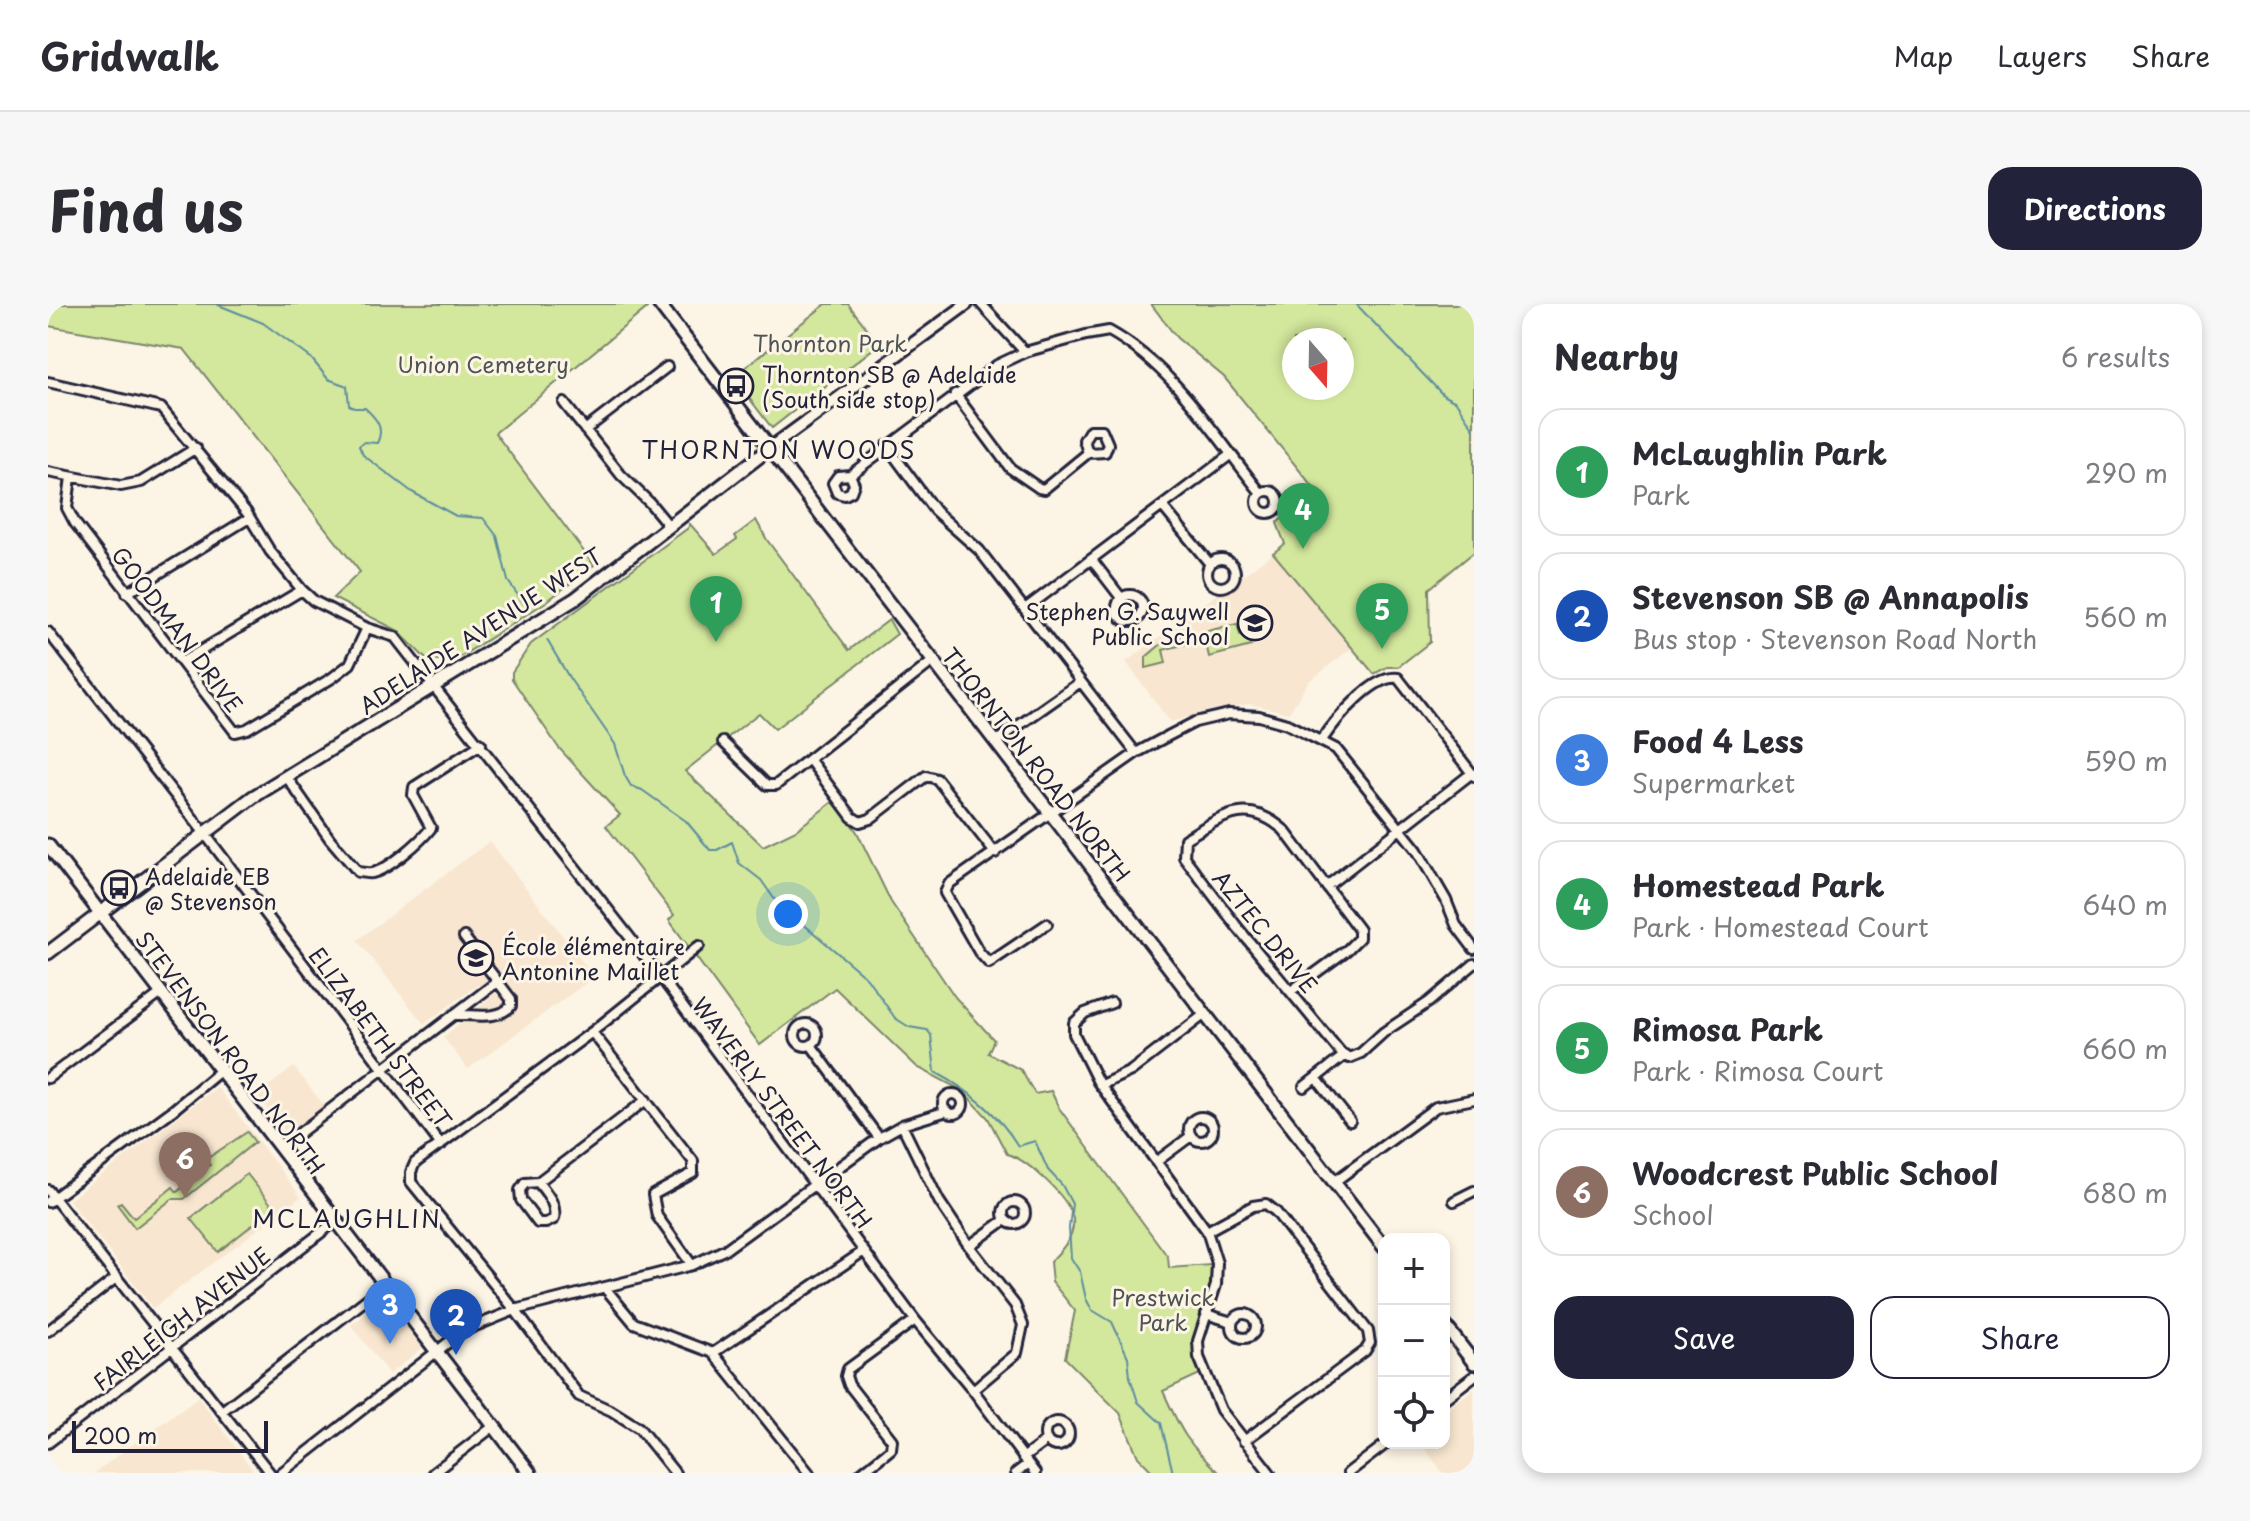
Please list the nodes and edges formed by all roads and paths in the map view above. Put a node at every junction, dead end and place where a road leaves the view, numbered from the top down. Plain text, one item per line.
1 (659, 304) edge
2 (967, 304) edge
3 (981, 304) edge
4 (1025, 352) junction
5 (667, 367) dead end
6 (48, 382) edge
7 (955, 394) junction
8 (564, 403) dead end
9 (585, 430) junction
10 (887, 446) junction
11 (196, 448) junction
12 (770, 448) junction
13 (1088, 453) dead end
14 (1230, 455) junction
15 (48, 472) edge
16 (850, 475) dead end
17 (71, 477) junction
18 (1261, 493) dead end
19 (1163, 507) junction
20 (249, 518) junction
21 (669, 526) junction
22 (1092, 560) junction
23 (1210, 564) dead end
24 (302, 590) junction
25 (127, 593) junction
26 (1122, 599) dead end
27 (1025, 609) junction
28 (367, 628) junction
29 (48, 632) edge
30 (933, 661) junction
31 (182, 662) junction
32 (1079, 683) junction
33 (435, 685) junction
34 (1322, 740) junction
35 (723, 742) dead end
36 (995, 742) junction
37 (481, 744) junction
38 (1136, 753) junction
39 (809, 759) junction
40 (1473, 774) edge
41 (286, 776) junction
42 (1050, 813) junction
43 (1399, 829) junction
44 (204, 833) junction
45 (48, 845) edge
46 (995, 853) junction
47 (1327, 886) junction
48 (100, 913) junction
49 (1047, 924) dead end
50 (464, 937) dead end
51 (699, 946) dead end
52 (1474, 949) edge
53 (48, 953) edge
54 (1474, 964) edge
55 (660, 976) junction
56 (498, 981) junction
57 (1291, 991) junction
58 (160, 994) junction
59 (1112, 1003) dead end
60 (1205, 1014) junction
61 (454, 1015) junction
62 (592, 1032) junction
63 (811, 1045) dead end
64 (1345, 1055) junction
65 (383, 1070) junction
66 (220, 1071) junction
67 (48, 1078) edge
68 (1316, 1078) junction
69 (1101, 1085) junction
70 (1304, 1087) dead end
71 (1474, 1099) edge
72 (646, 1100) junction
73 (947, 1111) dead end
74 (1350, 1121) dead end
75 (902, 1125) junction
76 (1191, 1136) dead end
77 (879, 1138) junction
78 (441, 1145) junction
79 (280, 1148) junction
80 (1156, 1162) junction
81 (538, 1182) junction
82 (1334, 1182) junction
83 (815, 1186) junction
84 (1474, 1191) edge
85 (50, 1197) edge
86 (1454, 1201) dead end
87 (1005, 1220) dead end
88 (336, 1221) junction
89 (1207, 1231) junction
90 (1378, 1239) edge
91 (969, 1246) junction
92 (864, 1251) junction
93 (692, 1265) junction
94 (117, 1277) junction
95 (385, 1285) junction
96 (605, 1288) junction
97 (515, 1310) junction
98 (1206, 1314) junction
99 (915, 1320) junction
100 (1232, 1322) dead end
101 (48, 1331) edge
102 (1450, 1332) edge
103 (173, 1348) junction
104 (435, 1350) junction
105 (713, 1353) junction
106 (1474, 1363) edge
107 (1474, 1376) edge
108 (973, 1390) junction
109 (1450, 1394) edge
110 (222, 1411) junction
111 (494, 1426) junction
112 (1047, 1440) dead end
113 (1244, 1441) junction
114 (48, 1443) edge
115 (1379, 1449) edge
116 (1025, 1461) junction
117 (270, 1473) edge
118 (281, 1473) edge
119 (433, 1473) edge
120 (530, 1473) edge
121 (675, 1473) edge
122 (809, 1473) edge
123 (861, 1473) edge
124 (1016, 1473) edge
125 (1035, 1473) edge
126 (1270, 1473) edge
127 (1348, 1473) edge

1 - 12 main road, THORNTON ROAD NORTH
2 - 12 street, ADELAIDE AVENUE WEST
3 - 4 street
4 - 7 street
4 - 14 street
5 - 9 street
6 - 11 street, WAVERLY STREET NORTH
7 - 10 street
7 - 13 street
8 - 9 street
9 - 21 street
10 - 16 street
10 - 27 street
11 - 17 street
11 - 20 street, WAVERLY STREET NORTH
12 - 21 main road, ADELAIDE AVENUE WEST
12 - 30 main road, THORNTON ROAD NORTH
14 - 18 street
14 - 19 street
15 - 17 street
17 - 25 street, GOODMAN DRIVE
19 - 22 street
19 - 23 street
20 - 24 street, WAVERLY STREET NORTH
20 - 25 street
21 - 33 main road, ADELAIDE AVENUE WEST
22 - 26 street
22 - 27 street
24 - 28 street, WAVERLY STREET NORTH
24 - 31 street
25 - 31 street, GOODMAN DRIVE
27 - 32 street
28 - 31 street, GOODMAN DRIVE
28 - 33 street, WAVERLY STREET NORTH
29 - 44 street, ELIZABETH STREET
30 - 36 main road, THORNTON ROAD NORTH
30 - 39 street
32 - 36 street
32 - 38 street
33 - 37 street, WAVERLY STREET NORTH
33 - 41 main road, ADELAIDE AVENUE WEST
34 - 38 street
34 - 40 street
34 - 43 street
35 - 39 street
36 - 42 main road, THORNTON ROAD NORTH
37 - 41 street
37 - 55 street, WAVERLY STREET NORTH
38 - 42 street
39 - 46 street
40 - 43 street
41 - 44 main road, ADELAIDE AVENUE WEST
42 - 46 street
42 - 60 main road, THORNTON ROAD NORTH
43 - 47 street
43 - 52 street
44 - 48 main road, ADELAIDE AVENUE WEST
44 - 65 street, ELIZABETH STREET
45 - 48 main road, STEVENSON ROAD NORTH
46 - 49 street
47 - 57 street
47 - 57 street, AZTEC DRIVE
48 - 53 main road, ADELAIDE AVENUE WEST
48 - 58 main road, STEVENSON ROAD NORTH
50 - 56 street
51 - 55 street
54 - 64 street
55 - 62 street
55 - 83 street, WAVERLY STREET NORTH
56 - 61 street
56 - 61 street
57 - 64 street, AZTEC DRIVE
58 - 66 main road, STEVENSON ROAD NORTH
58 - 67 street
59 - 69 street
60 - 69 street
60 - 82 main road, THORNTON ROAD NORTH
61 - 65 street
62 - 72 street
62 - 78 street
63 - 77 street
64 - 68 street
65 - 78 street, ELIZABETH STREET
65 - 79 street
66 - 79 main road, STEVENSON ROAD NORTH
66 - 85 street
68 - 70 street
68 - 74 street
69 - 80 street
71 - 82 street
72 - 81 street
72 - 93 street
73 - 75 street
75 - 77 street
75 - 91 street
76 - 80 street
77 - 83 street
78 - 97 street, ELIZABETH STREET
79 - 88 main road, STEVENSON ROAD NORTH
80 - 89 street
81 - 81 street
82 - 90 main road, THORNTON ROAD NORTH
83 - 92 street, WAVERLY STREET NORTH
83 - 93 street
84 - 86 street
85 - 94 street
87 - 91 street
88 - 95 main road, STEVENSON ROAD NORTH
88 - 103 street, FAIRLEIGH AVENUE
89 - 98 street
89 - 113 street
91 - 108 street
92 - 99 street, WAVERLY STREET NORTH
92 - 105 street
93 - 96 street
94 - 101 street
94 - 103 street
95 - 104 main road, STEVENSON ROAD NORTH
95 - 110 street
96 - 97 street
96 - 105 street
97 - 104 street
97 - 121 street, ELIZABETH STREET
98 - 100 street
98 - 113 street
99 - 108 street, WAVERLY STREET NORTH
99 - 123 street
102 - 106 main road
103 - 110 street
103 - 114 street, FAIRLEIGH AVENUE
104 - 111 main road, STEVENSON ROAD NORTH
104 - 118 street
105 - 122 street
107 - 109 street
108 - 116 street, WAVERLY STREET NORTH
110 - 117 street
111 - 119 street
111 - 120 main road, STEVENSON ROAD NORTH
112 - 116 street
113 - 126 street
115 - 127 street
116 - 124 street
116 - 125 street, WAVERLY STREET NORTH

